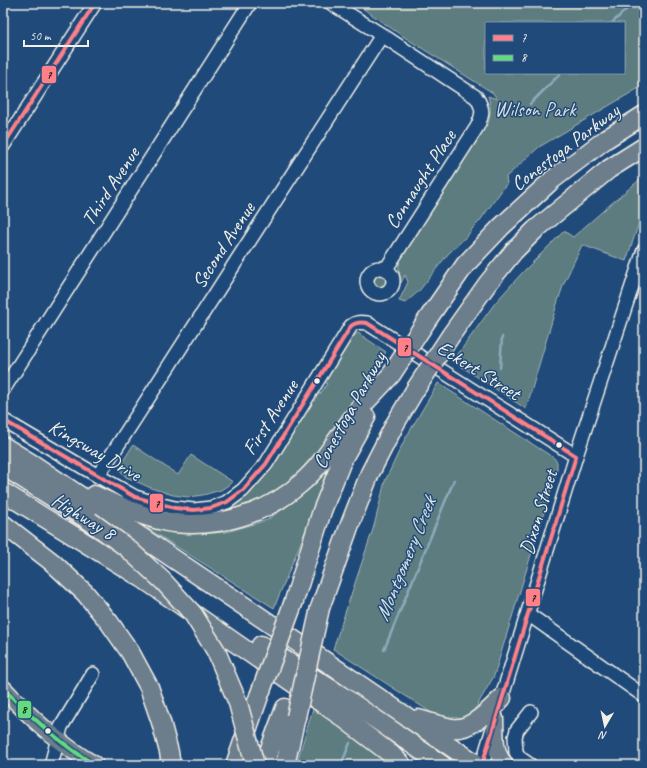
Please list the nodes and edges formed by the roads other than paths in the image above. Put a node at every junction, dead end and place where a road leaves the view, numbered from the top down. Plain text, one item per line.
1 (95, 3) edge
2 (250, 3) edge
3 (331, 3) edge
4 (382, 35) junction
5 (644, 115) edge
6 (3, 146) edge
7 (644, 146) edge
8 (644, 250) edge
9 (386, 269) dead end
10 (359, 322) joint
11 (392, 375) junction
12 (3, 390) edge
13 (3, 420) edge
14 (3, 446) edge
15 (576, 456) junction
16 (3, 466) edge
17 (34, 466) junction
18 (98, 476) junction
19 (3, 492) edge
20 (194, 510) joint
21 (3, 524) edge
22 (142, 578) junction
23 (528, 614) junction
24 (93, 674) dead end
25 (3, 688) edge
26 (644, 696) edge
27 (502, 698) junction
28 (531, 712) dead end
29 (290, 713) junction
30 (404, 715) junction
31 (496, 718) junction
32 (58, 740) junction
33 (427, 758) edge
34 (51, 765) edge
35 (95, 765) edge
36 (171, 765) edge
37 (235, 765) edge
38 (255, 765) edge
39 (264, 765) edge
40 (285, 765) edge
41 (402, 765) edge
42 (442, 765) edge
43 (478, 765) edge
44 (482, 765) edge
45 (505, 765) edge
46 (530, 765) edge

1 - 6 street
2 - 12 street, Third Avenue
3 - 4 street
4 - 9 street, Connaught Place
4 - 18 street, Second Avenue
5 - 11 highway, Conestoga Parkway, bridge
7 - 29 highway, bridge
8 - 15 street, Dixon Street
10 - 15 street, Eckert Street
10 - 20 street, First Avenue
11 - 17 highway
11 - 37 highway, Conestoga Parkway, bridge
13 - 18 street, Kingsway Drive
14 - 17 highway
15 - 23 street, Dixon Street
16 - 38 highway, bridge
17 - 30 highway
18 - 20 street, Kingsway Drive
19 - 22 highway, Highway 8
21 - 36 highway
22 - 33 highway
22 - 41 highway
23 - 26 street
23 - 27 street, Dixon Street
24 - 32 street
25 - 32 main road
27 - 30 highway
27 - 31 street, Dixon Street
28 - 46 street
29 - 39 highway
29 - 40 highway
30 - 43 highway
31 - 44 street, Dixon Street
31 - 45 main road
32 - 34 street
32 - 35 main road
33 - 42 highway

